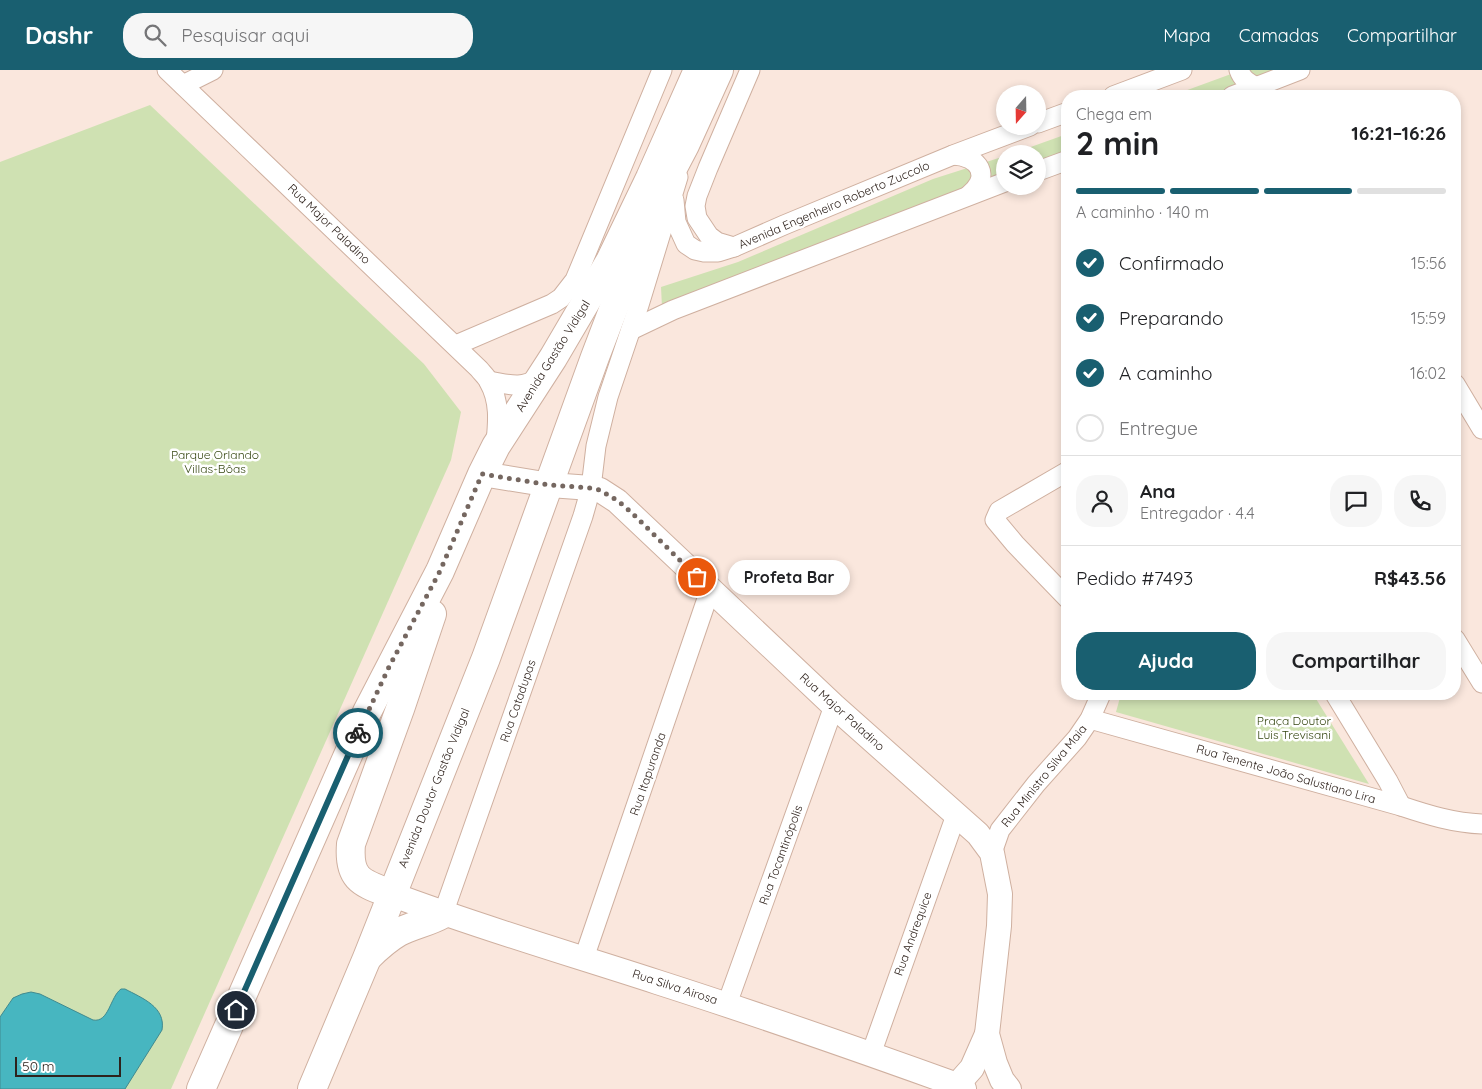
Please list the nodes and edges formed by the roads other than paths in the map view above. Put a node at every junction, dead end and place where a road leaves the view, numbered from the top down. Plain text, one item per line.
1 (167, 70) edge
2 (213, 70) edge
3 (662, 70) edge
4 (698, 70) edge
5 (719, 70) edge
6 (750, 70) edge
7 (1182, 70) edge
8 (1239, 70) edge
9 (1300, 70) edge
10 (183, 85) junction
11 (1257, 87) junction
12 (1129, 90) edge
13 (1249, 90) edge
14 (1061, 115) edge
15 (1046, 120) edge
16 (1005, 135) edge
17 (680, 140) junction
18 (953, 154) junction
19 (1061, 163) edge
20 (1046, 168) edge
21 (996, 185) edge
22 (673, 194) junction
23 (969, 195) junction
24 (734, 247) junction
25 (631, 330) junction
26 (488, 333) junction
27 (456, 345) junction
28 (484, 375) junction
29 (540, 378) junction
30 (1461, 397) edge
31 (1482, 429) edge
32 (496, 446) junction
33 (482, 474) junction
34 (1061, 476) edge
35 (550, 485) junction
36 (591, 488) junction
37 (440, 571) junction
38 (710, 590) junction
39 (1061, 592) edge
40 (1461, 649) edge
41 (1482, 683) edge
42 (1098, 700) edge
43 (1339, 700) edge
44 (834, 706) junction
45 (1090, 719) junction
46 (1401, 806) junction
47 (956, 815) junction
48 (1482, 824) edge
49 (989, 832) junction
50 (391, 894) junction
51 (443, 914) junction
52 (367, 958) junction
53 (584, 958) junction
54 (727, 1004) junction
55 (987, 1034) junction
56 (871, 1054) junction
57 (960, 1087) edge
58 (201, 1089) edge
59 (312, 1089) edge
60 (1010, 1089) edge

1 - 10 street, Rua Major Paladino
2 - 10 street
3 - 26 street, Avenida Gastão Vidigal
4 - 17 highway
5 - 17 highway
6 - 24 street
7 - 12 street
8 - 11 street
9 - 11 street
10 - 27 street, Rua Major Paladino
11 - 13 street
14 - 15 street
16 - 18 street, Avenida Engenheiro Roberto Zuccolo
17 - 22 street
17 - 29 highway, Avenida Gastão Vidigal
17 - 35 highway
18 - 23 street
18 - 24 street, Avenida Engenheiro Roberto Zuccolo
19 - 20 street
21 - 23 street
22 - 24 street, Avenida Engenheiro Roberto Zuccolo
22 - 25 street
23 - 25 street
25 - 36 street
26 - 27 street, Avenida Gastão Vidigal
26 - 28 street
27 - 28 street, Rua Major Paladino
28 - 29 street
28 - 32 street, Rua Major Paladino
29 - 32 highway, Avenida Gastão Vidigal
30 - 31 street
32 - 33 highway, Avenida Gastão Vidigal
33 - 35 main road, Rua Major Paladino
33 - 37 highway, Avenida Gastão Vidigal
34 - 39 street
35 - 36 main road, Rua Major Paladino
35 - 50 highway, Avenida Doutor Gastão Vidigal
36 - 38 main road, Rua Major Paladino
36 - 51 street, Rua Catadupas
37 - 50 highway
37 - 58 highway
38 - 44 main road, Rua Major Paladino
38 - 53 street, Rua Itapuranda
40 - 41 street
42 - 45 street, Rua Ministro Silva Maia
43 - 46 street
44 - 47 main road, Rua Major Paladino
44 - 54 street, Rua Tocantinópolis
45 - 46 street, Rua Tenente João Salustiano Lira
45 - 49 street, Rua Ministro Silva Maia
46 - 48 street, Rua Tenente João Salustiano Lira
47 - 49 main road, Rua Major Paladino
47 - 56 street, Rua Andrequice
49 - 55 main road, Rua Major Paladino
50 - 51 main road, Rua Silva Airosa
50 - 52 highway, Avenida Doutor Gastão Vidigal
51 - 52 highway
51 - 53 main road, Rua Silva Airosa
52 - 59 highway, Avenida Doutor Gastão Vidigal
53 - 54 main road, Rua Silva Airosa
54 - 56 main road, Rua Silva Airosa
55 - 57 main road
55 - 60 main road, Rua Major Paladino
56 - 57 main road, Rua Silva Airosa

